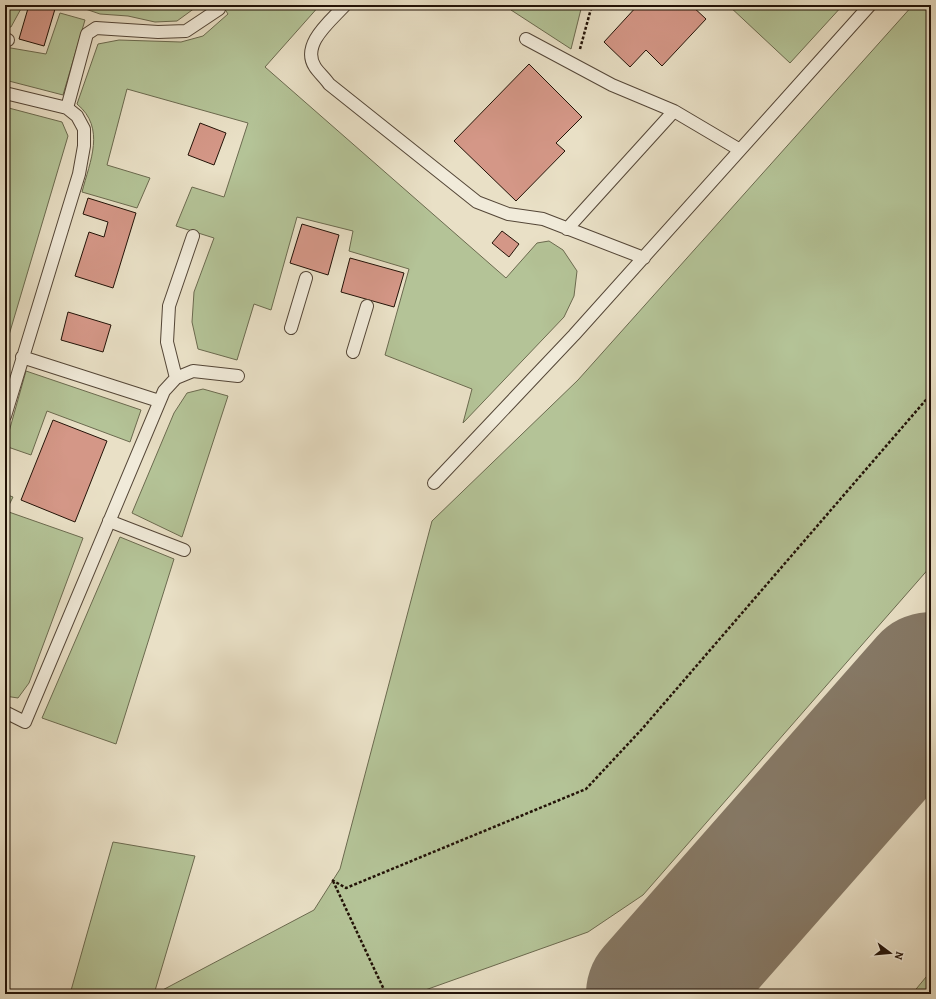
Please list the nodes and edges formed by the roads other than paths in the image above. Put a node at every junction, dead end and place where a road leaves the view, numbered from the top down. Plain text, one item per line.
1 (346, 5) edge
2 (870, 5) edge
3 (219, 9) dead end
4 (526, 40) dead end
5 (5, 93) edge
6 (68, 108) junction
7 (674, 111) junction
8 (740, 150) junction
9 (568, 229) junction
10 (193, 236) dead end
11 (644, 258) junction
12 (306, 278) dead end
13 (367, 306) dead end
14 (291, 328) dead end
15 (353, 352) dead end
16 (22, 357) junction
17 (238, 376) dead end
18 (176, 378) junction
19 (159, 401) junction
20 (5, 416) edge
21 (434, 483) dead end
22 (110, 521) junction
23 (184, 550) dead end
24 (5, 712) edge

1 - 9 lane
2 - 8 lane
3 - 6 lane
4 - 7 lane
5 - 6 lane
6 - 16 lane
7 - 8 lane
7 - 9 lane
8 - 11 lane
9 - 11 lane
10 - 18 lane
11 - 21 lane
12 - 14 lane
13 - 15 lane
16 - 19 lane
16 - 20 lane
17 - 18 lane
18 - 19 lane
19 - 22 lane
22 - 23 lane
22 - 24 lane

